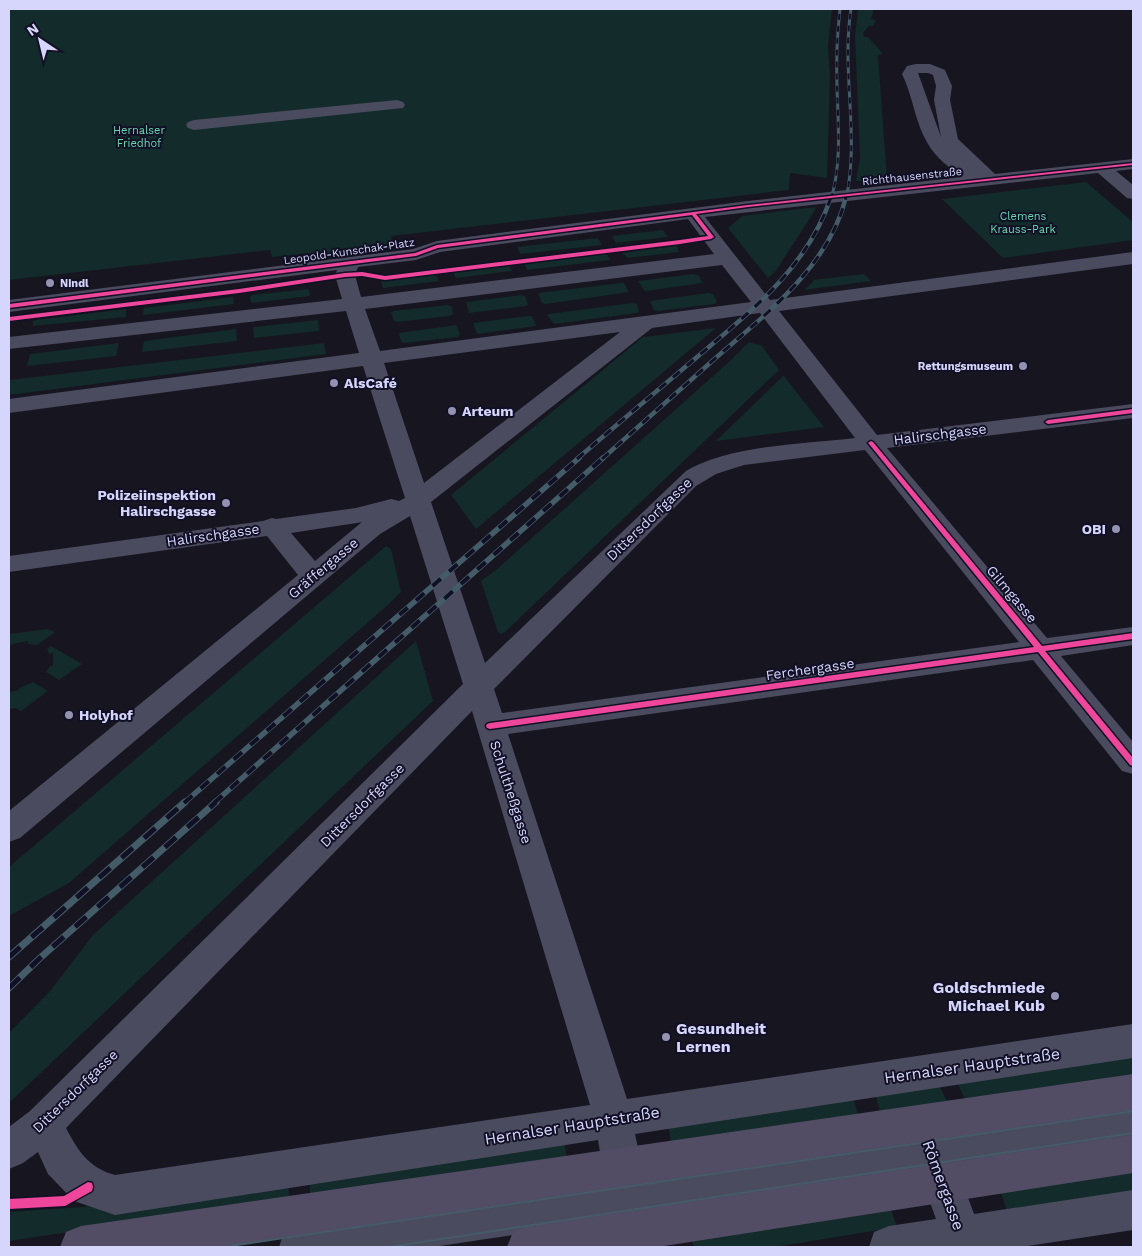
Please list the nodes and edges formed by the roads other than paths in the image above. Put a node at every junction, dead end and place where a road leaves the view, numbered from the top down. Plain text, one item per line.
1 (397, 106) dead end
2 (194, 125) dead end
3 (1133, 164) edge
4 (1101, 167) junction
5 (983, 180) junction
6 (1133, 194) edge
7 (694, 215) junction
8 (728, 258) junction
9 (1133, 258) edge
10 (350, 263) junction
11 (354, 304) junction
12 (9, 306) edge
13 (766, 306) junction
14 (647, 321) junction
15 (9, 343) edge
16 (371, 357) junction
17 (9, 406) edge
18 (1133, 412) edge
19 (871, 443) junction
20 (718, 464) joint
21 (417, 501) junction
22 (272, 526) junction
23 (9, 564) edge
24 (314, 576) junction
25 (1133, 636) edge
26 (1041, 649) junction
27 (479, 688) junction
28 (490, 726) junction
29 (1133, 763) edge
30 (9, 829) edge
31 (1133, 1042) edge
32 (1133, 1092) edge
33 (613, 1118) junction
34 (1133, 1122) edge
35 (44, 1124) junction
36 (9, 1150) edge
37 (932, 1153) junction
38 (1133, 1154) edge
39 (628, 1199) junction
40 (1133, 1210) edge
41 (354, 1232) edge
42 (964, 1242) edge
43 (81, 1247) edge
44 (299, 1247) edge
45 (528, 1247) edge
46 (890, 1247) edge

1 - 2 street
3 - 4 street, Richthausenstraße
4 - 5 street, Richthausenstraße
4 - 6 street
5 - 5 street
5 - 7 street, Richthausenstraße
7 - 8 street
7 - 10 street, Leopold-Kunschak-Platz
8 - 11 street
8 - 13 street
9 - 13 street
10 - 11 street, Leopold-Kunschak-Platz
10 - 12 street, Leopold-Kunschak-Platz
11 - 15 street
11 - 16 street, Leopold-Kunschak-Platz
13 - 14 street
13 - 19 street, Gilmgasse
14 - 16 street
14 - 21 street, Gräffergasse
16 - 17 street
16 - 21 street, Schultheßgasse
18 - 19 street, Halirschgasse
19 - 20 street, Halirschgasse
19 - 26 street, Gilmgasse
20 - 27 street, Dittersdorfgasse
21 - 22 street, Halirschgasse
21 - 24 street, Gräffergasse
21 - 27 street, Schultheßgasse
22 - 23 street, Halirschgasse
22 - 24 street
24 - 30 street, Gräffergasse
25 - 26 street, Ferchergasse
26 - 28 street, Ferchergasse
26 - 29 street, Gilmgasse
27 - 28 street, Schultheßgasse
27 - 35 street, Dittersdorfgasse
28 - 33 street, Schultheßgasse
31 - 33 street, Hernalser Hauptstraße
32 - 37 main road
33 - 35 street, Hernalser Hauptstraße
33 - 39 street, Schultheßgasse
34 - 37 street
35 - 36 street, Dittersdorfgasse
37 - 38 main road
37 - 39 main road
37 - 39 main road
37 - 42 street, Römergasse
39 - 41 street
39 - 45 main road
40 - 42 street
41 - 43 main road
41 - 44 street
42 - 46 street

